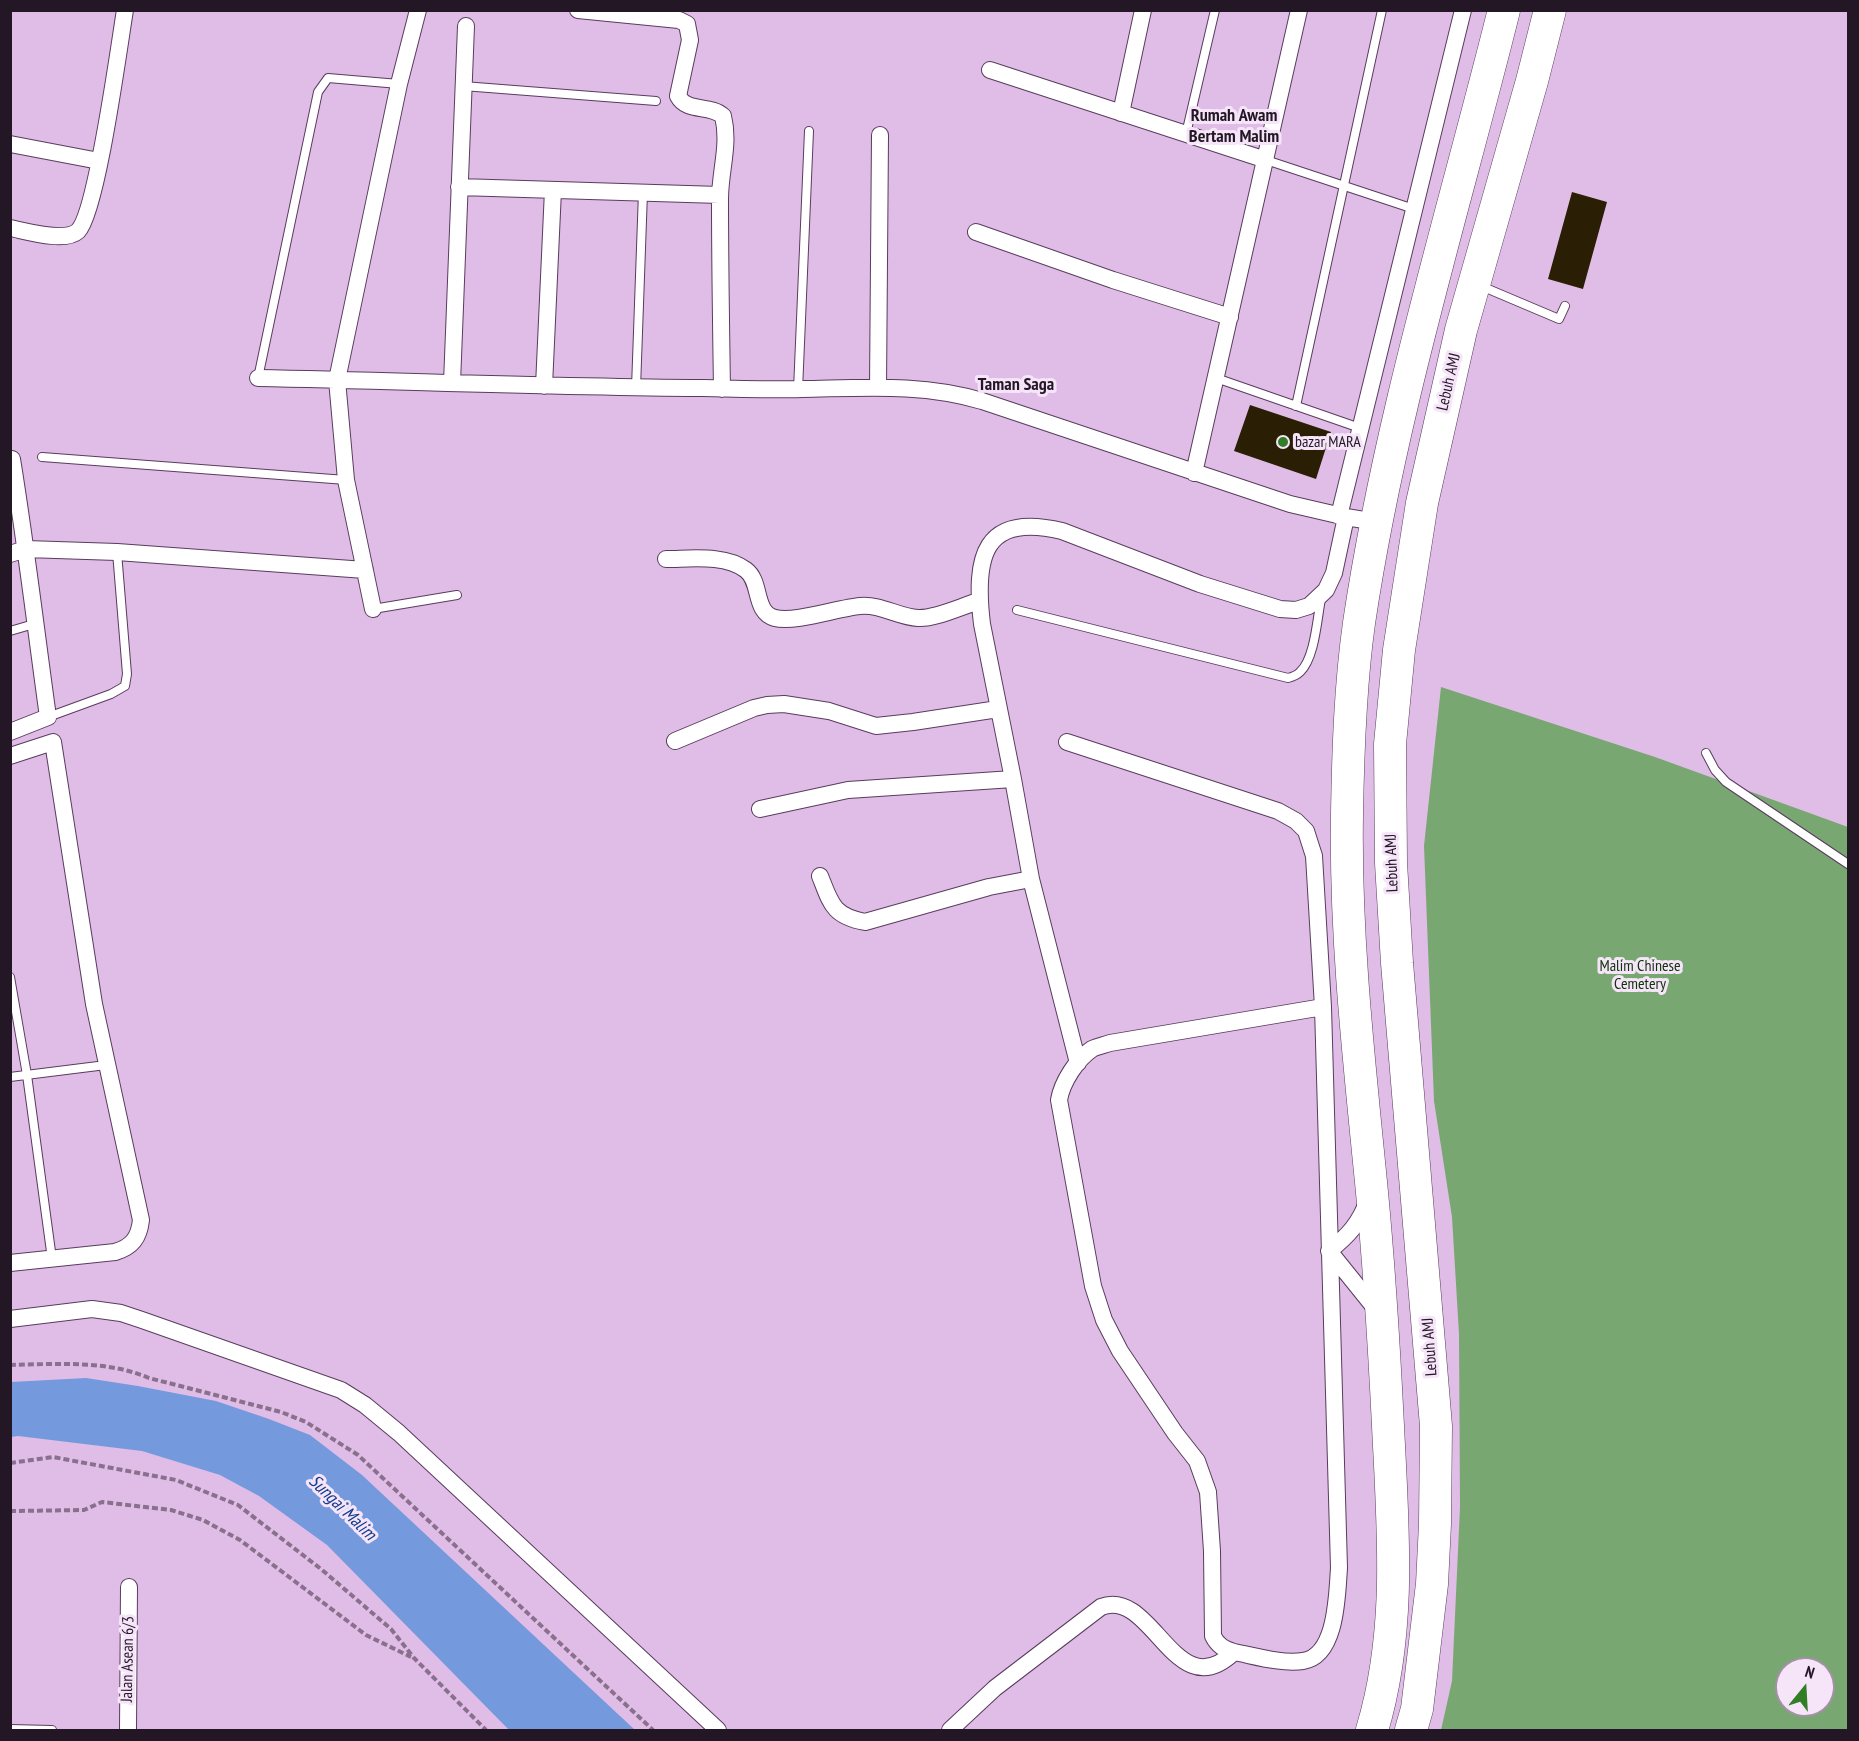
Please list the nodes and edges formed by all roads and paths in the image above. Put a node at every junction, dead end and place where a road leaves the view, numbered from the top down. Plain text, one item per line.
1 (125, 10) edge
2 (418, 10) edge
3 (578, 10) edge
4 (1143, 10) edge
5 (1215, 10) edge
6 (1299, 10) edge
7 (1382, 10) edge
8 (1463, 10) edge
9 (1504, 10) edge
10 (1550, 10) edge
11 (607, 12) edge
12 (466, 26) dead end
13 (990, 70) dead end
14 (399, 84) junction
15 (463, 86) junction
16 (656, 101) dead end
17 (1121, 113) junction
18 (809, 131) dead end
19 (1186, 134) junction
20 (880, 135) dead end
21 (10, 144) edge
22 (1266, 160) junction
23 (99, 161) junction
24 (1344, 186) junction
25 (459, 187) junction
26 (553, 190) junction
27 (643, 192) junction
28 (720, 195) junction
29 (1414, 208) junction
30 (10, 228) edge
31 (976, 232) dead end
32 (1475, 283) junction
33 (1565, 306) dead end
34 (1230, 317) junction
35 (258, 378) joint
36 (1216, 378) junction
37 (337, 380) junction
38 (452, 383) junction
39 (544, 386) junction
40 (878, 387) junction
41 (636, 388) junction
42 (722, 388) junction
43 (798, 390) junction
44 (1296, 405) junction
45 (1360, 428) junction
46 (42, 457) dead end
47 (12, 459) edge
48 (1194, 473) junction
49 (346, 480) junction
50 (1354, 518) junction
51 (18, 552) edge
52 (117, 552) junction
53 (666, 559) dead end
54 (364, 570) junction
55 (457, 595) dead end
56 (1322, 596) junction
57 (979, 601) junction
58 (373, 609) joint
59 (1017, 610) dead end
60 (34, 624) junction
61 (10, 631) edge
62 (998, 709) junction
63 (48, 717) junction
64 (10, 732) edge
65 (675, 741) dead end
66 (1067, 742) dead end
67 (1706, 753) dead end
68 (10, 756) edge
69 (1013, 779) junction
70 (760, 809) dead end
71 (1848, 864) edge
72 (820, 876) dead end
73 (1031, 879) junction
74 (10, 977) edge
75 (1323, 1006) junction
76 (1078, 1063) junction
77 (106, 1065) junction
78 (27, 1075) junction
79 (10, 1077) edge
80 (1372, 1188) junction
81 (1329, 1251) junction
82 (52, 1259) junction
83 (10, 1263) edge
84 (1383, 1318) junction
85 (10, 1319) edge
86 (10, 1365) edge
87 (10, 1463) edge
88 (10, 1511) edge
89 (129, 1587) dead end
90 (1234, 1652) junction
91 (414, 1658) junction
92 (10, 1729) edge
93 (52, 1731) edge
94 (128, 1731) edge
95 (486, 1731) edge
96 (652, 1731) edge
97 (718, 1731) edge
98 (950, 1731) edge
99 (1372, 1731) edge
100 (1411, 1731) edge

1 - 23 street
2 - 14 street
3 - 11 street
4 - 17 street
5 - 19 lane
6 - 22 street
7 - 24 lane
8 - 29 street
9 - 50 highway
10 - 32 highway, Lebuh AMJ
11 - 28 street
12 - 15 street
13 - 17 street
14 - 35 lane
14 - 37 street
15 - 16 lane
15 - 25 street
17 - 19 street
18 - 43 lane
19 - 22 street
20 - 40 street
21 - 23 street
22 - 24 lane
22 - 34 street
23 - 30 street
24 - 29 lane
24 - 44 lane
25 - 26 street
25 - 38 street
26 - 27 street
26 - 39 street
27 - 28 street
27 - 41 lane
28 - 42 street
29 - 45 street
31 - 34 street
32 - 33 lane
32 - 100 highway, Lebuh AMJ
34 - 36 street
35 - 37 street
36 - 44 lane
36 - 48 street
37 - 38 street
37 - 49 street
38 - 39 street
39 - 41 street
40 - 43 street
40 - 48 street
41 - 42 street
42 - 43 street
44 - 45 lane
45 - 50 street
46 - 49 lane
47 - 51 street
48 - 50 street
49 - 54 street
50 - 56 street
50 - 80 highway
51 - 52 street
51 - 60 street
52 - 54 street
52 - 63 lane
53 - 57 street
54 - 58 street
55 - 58 lane
56 - 57 street
56 - 59 lane
57 - 62 street
60 - 61 lane
60 - 63 street
62 - 65 street
62 - 69 street
63 - 64 street
66 - 75 street
67 - 71 lane
68 - 77 street
69 - 70 street
69 - 73 street
72 - 73 street
73 - 76 street
74 - 78 lane
75 - 76 street
75 - 81 street
76 - 90 street
77 - 78 lane
77 - 82 street
78 - 79 lane
78 - 82 lane
80 - 81 street
80 - 84 highway
81 - 84 street
81 - 90 street
82 - 83 street
84 - 99 highway
85 - 97 street
86 - 96 path
87 - 91 path
88 - 91 path
89 - 94 street, Jalan Asean 6/3
90 - 98 street
91 - 95 path
92 - 93 lane

